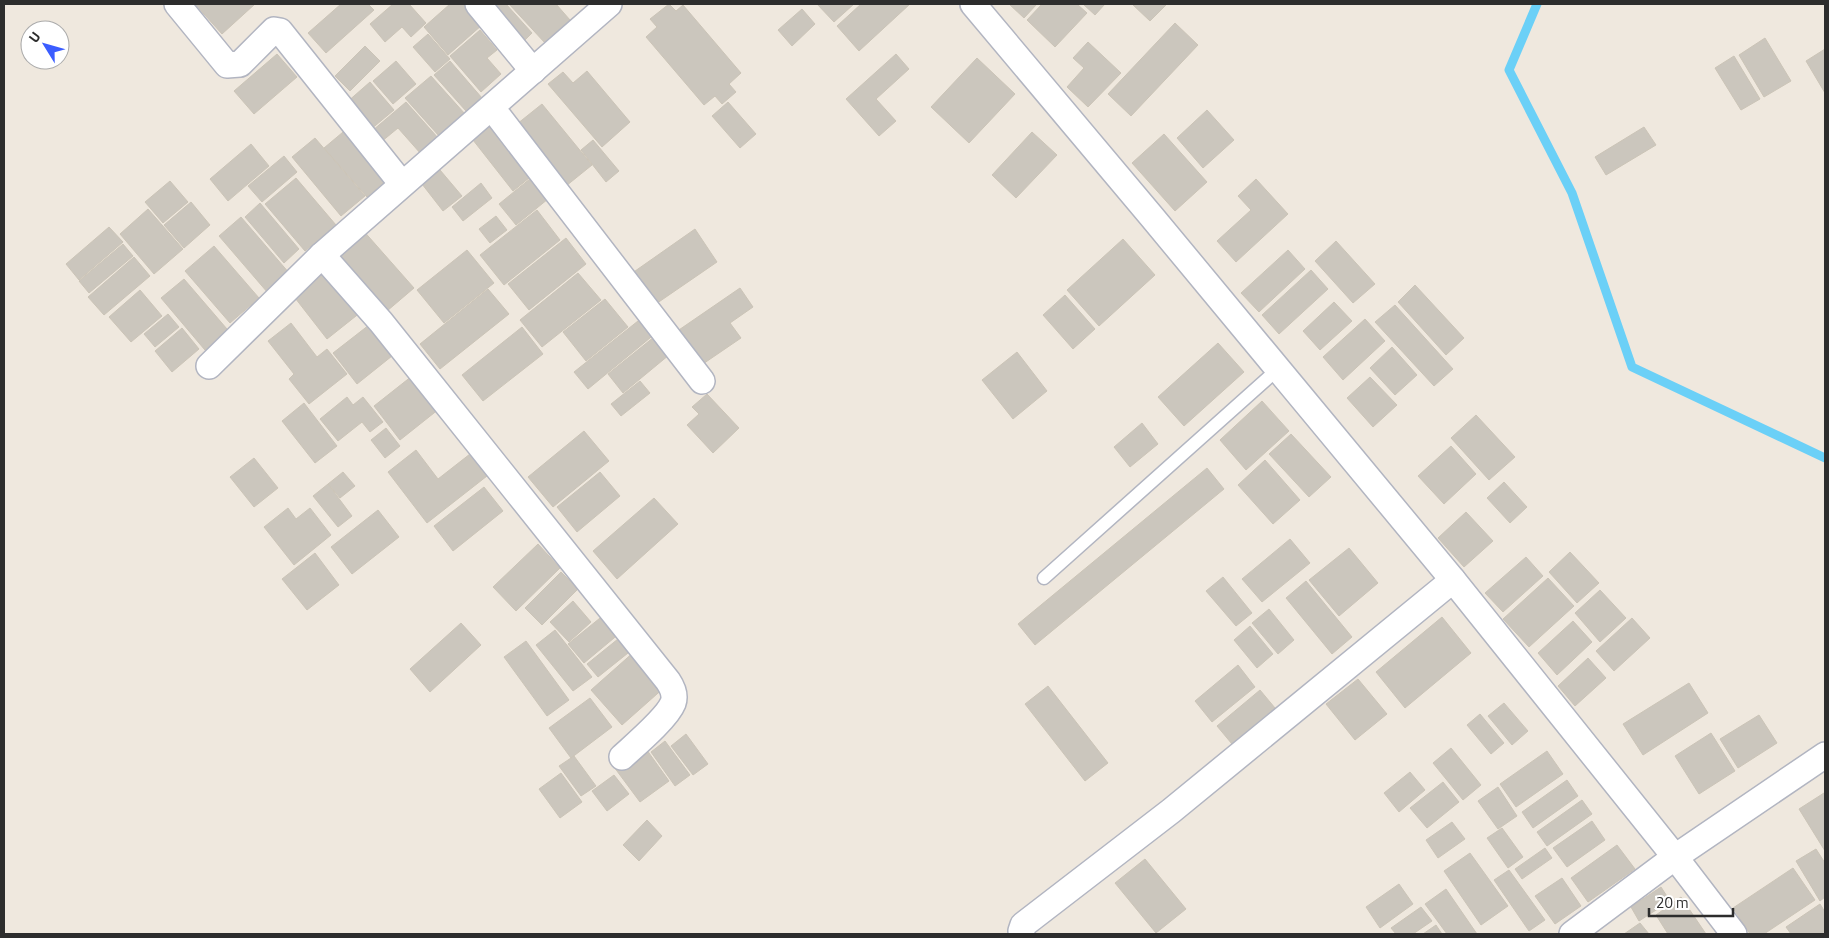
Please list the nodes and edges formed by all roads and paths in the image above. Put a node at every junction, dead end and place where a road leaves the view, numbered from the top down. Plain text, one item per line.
1 (177, 4) edge
2 (478, 4) edge
3 (609, 4) edge
4 (973, 4) edge
5 (534, 71) junction
6 (492, 108) junction
7 (402, 184) junction
8 (322, 255) junction
9 (209, 366) dead end
10 (1278, 369) junction
11 (702, 381) dead end
12 (1044, 578) dead end
13 (1453, 580) junction
14 (1825, 755) edge
15 (622, 757) dead end
16 (1675, 857) junction
17 (1022, 934) edge
18 (1572, 934) edge
19 (1734, 934) edge

1 - 7 street
2 - 5 street
3 - 5 street
4 - 10 street
5 - 6 street
6 - 7 street
6 - 11 street
7 - 8 street
8 - 9 street
8 - 15 street
10 - 12 lane
10 - 13 street
13 - 16 street
13 - 17 street
14 - 16 street
16 - 18 street
16 - 19 street

